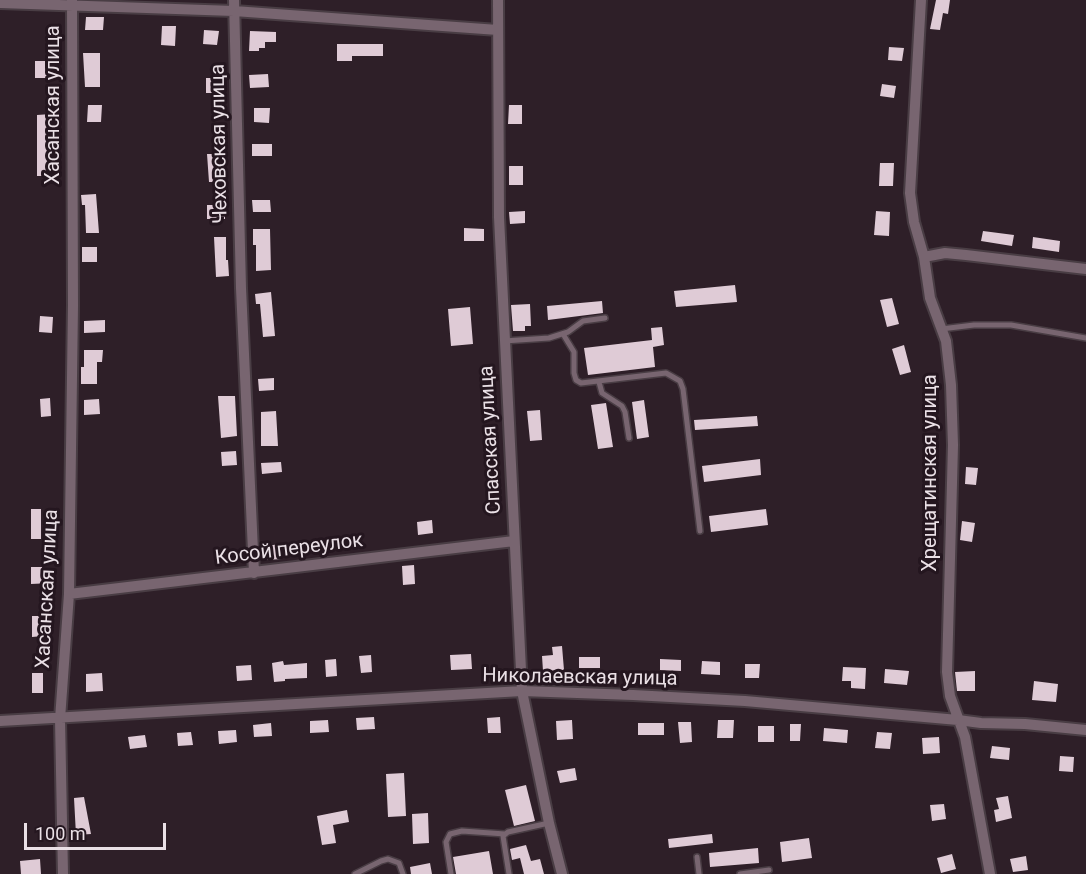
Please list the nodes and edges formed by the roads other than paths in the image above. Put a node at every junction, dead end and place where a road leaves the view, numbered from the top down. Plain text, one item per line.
1 (498, 0) edge
2 (921, 0) edge
3 (72, 2) edge
4 (0, 3) edge
5 (234, 5) edge
6 (498, 30) junction
7 (924, 257) junction
8 (1086, 269) edge
9 (606, 318) dead end
10 (941, 329) junction
11 (563, 334) junction
12 (1086, 338) edge
13 (504, 341) junction
14 (599, 382) junction
15 (629, 438) dead end
16 (700, 531) dead end
17 (514, 542) junction
18 (254, 573) junction
19 (69, 594) junction
20 (522, 691) junction
21 (60, 719) junction
22 (958, 720) junction
23 (0, 721) edge
24 (1086, 730) edge
25 (549, 823) junction
26 (505, 834) junction
27 (697, 857) dead end
28 (769, 870) dead end
29 (63, 874) edge
30 (355, 874) edge
31 (403, 874) edge
32 (451, 874) edge
33 (509, 874) edge
34 (562, 874) edge
35 (699, 874) edge
36 (740, 874) edge
37 (990, 874) edge

1 - 6 street, Спасская улица
2 - 7 street, Хрещатинская улица
3 - 4 street
3 - 5 street
3 - 19 street, Хасанская улица
5 - 6 street
5 - 18 street, Чеховская улица
6 - 13 street, Спасская улица
7 - 8 street
7 - 10 street, Хрещатинская улица
9 - 11 lane
10 - 12 lane
10 - 22 street, Хрещатинская улица
11 - 13 lane
11 - 14 lane
13 - 17 street, Спасская улица
14 - 15 lane
14 - 16 lane
17 - 18 street, Косой переулок
17 - 20 street, Спасская улица
18 - 19 street, Косой переулок
19 - 21 street, Хасанская улица
20 - 21 street, Николаевская улица
20 - 22 street, Николаевская улица
20 - 25 street, Спасская улица
21 - 23 street, Николаевская улица
21 - 29 street, Хасанская улица
22 - 24 street, Николаевская улица
22 - 37 street, Хрещатинская улица
25 - 26 lane
25 - 34 street, Спасская улица
26 - 32 lane
26 - 33 lane
27 - 35 lane
28 - 36 lane
30 - 31 lane

